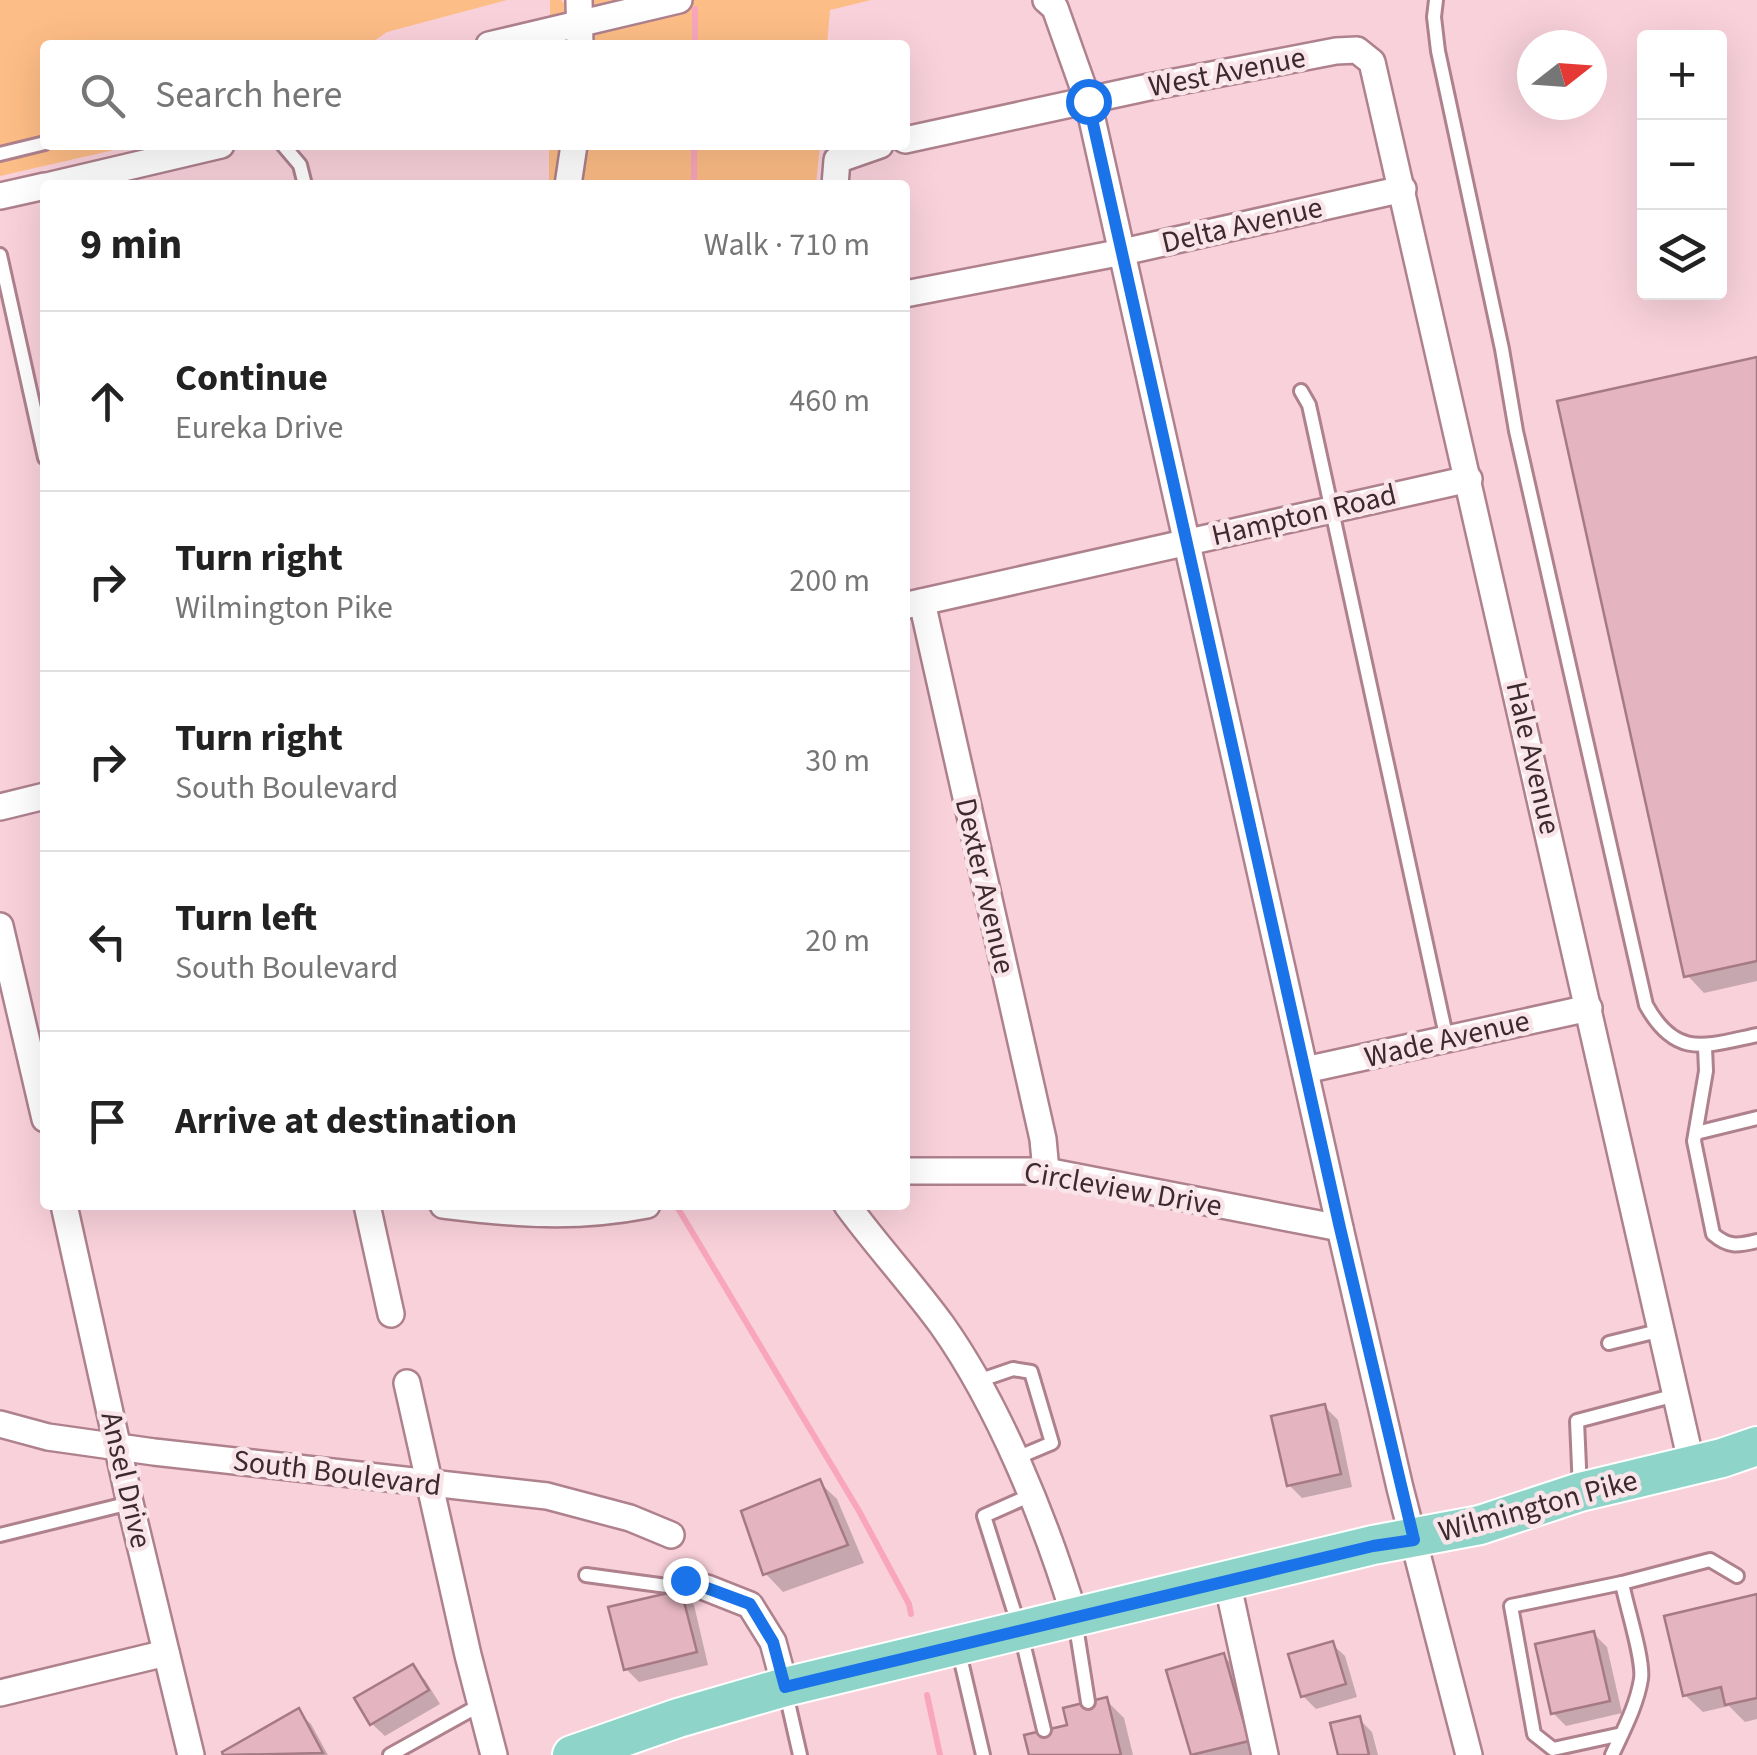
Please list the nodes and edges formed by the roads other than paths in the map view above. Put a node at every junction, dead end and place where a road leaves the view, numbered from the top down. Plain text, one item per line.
1 (679, 0) edge
2 (1046, 0) edge
3 (1436, 0) edge
4 (580, 23) edge
5 (509, 40) edge
6 (1365, 54) joint
7 (1088, 101) junction
8 (910, 139) edge
9 (40, 144) edge
10 (207, 150) edge
11 (287, 150) edge
12 (573, 150) edge
13 (872, 150) edge
14 (0, 154) edge
15 (836, 172) edge
16 (135, 176) edge
17 (100, 180) edge
18 (304, 180) edge
19 (569, 180) edge
20 (40, 188) edge
21 (1403, 189) junction
22 (0, 196) edge
23 (1123, 252) junction
24 (0, 255) edge
25 (910, 293) edge
26 (1301, 392) dead end
27 (40, 435) edge
28 (1469, 479) junction
29 (1332, 508) junction
30 (1185, 542) junction
31 (914, 604) edge
32 (40, 797) edge
33 (0, 807) edge
34 (0, 926) edge
35 (1589, 1008) junction
36 (1757, 1035) edge
37 (1446, 1040) junction
38 (1704, 1046) junction
39 (1305, 1070) junction
40 (40, 1098) edge
41 (1757, 1118) edge
42 (1696, 1133) junction
43 (1046, 1171) junction
44 (910, 1172) edge
45 (65, 1210) edge
46 (368, 1210) edge
47 (505, 1210) edge
48 (609, 1210) edge
49 (850, 1210) edge
50 (1340, 1228) junction
51 (1757, 1242) edge
52 (391, 1314) dead end
53 (1662, 1330) junction
54 (1609, 1343) dead end
55 (978, 1381) junction
56 (407, 1383) dead end
57 (1676, 1395) junction
58 (0, 1424) edge
59 (1757, 1446) edge
60 (118, 1447) junction
61 (1014, 1460) junction
62 (1692, 1466) junction
63 (432, 1485) junction
64 (1580, 1492) junction
65 (1029, 1496) junction
66 (130, 1503) junction
67 (0, 1535) edge
68 (671, 1535) dead end
69 (1414, 1540) junction
70 (586, 1575) dead end
71 (1736, 1576) dead end
72 (1227, 1581) junction
73 (1622, 1583) junction
74 (707, 1588) joint
75 (1075, 1618) junction
76 (1020, 1630) junction
77 (958, 1645) junction
78 (166, 1654) junction
79 (785, 1687) junction
80 (0, 1693) edge
81 (1088, 1702) dead end
82 (480, 1705) junction
83 (1044, 1730) dead end
84 (1622, 1734) junction
85 (418, 1748) edge
86 (611, 1748) edge
87 (192, 1755) edge
88 (390, 1755) edge
89 (494, 1755) edge
90 (572, 1755) edge
91 (800, 1755) edge
92 (983, 1755) edge
93 (1265, 1755) edge
94 (1469, 1755) edge
95 (1612, 1755) edge

1 - 4 street
2 - 7 street
3 - 38 lane
4 - 5 street
6 - 7 street, West Avenue
6 - 21 street, Hale Avenue
7 - 8 street, West Avenue
7 - 23 street
9 - 14 lane
10 - 16 street
11 - 18 lane
12 - 19 street
13 - 15 street
16 - 17 street
20 - 22 street
21 - 23 street, Delta Avenue
21 - 28 street, Hale Avenue
23 - 25 street, Delta Avenue
23 - 30 street
24 - 27 lane
26 - 29 lane
28 - 29 street, Hampton Road
28 - 35 street, Hale Avenue
29 - 30 street, Hampton Road
29 - 37 lane
30 - 31 street, Hampton Road
30 - 39 street
31 - 43 street, Dexter Avenue
32 - 33 street
34 - 40 street
35 - 37 street, Wade Avenue
35 - 53 street, Hale Avenue
36 - 38 lane
37 - 39 street, Wade Avenue
38 - 42 lane
39 - 50 street
41 - 42 lane
42 - 51 lane
43 - 44 street, Circleview Drive
43 - 50 street, Circleview Drive
45 - 60 street, Ansel Drive
46 - 52 street
47 - 48 street
49 - 55 street
50 - 69 street
53 - 54 lane
53 - 57 street, Hale Avenue
55 - 61 street
55 - 61 lane
56 - 63 street
57 - 62 street, Hale Avenue
57 - 64 lane
58 - 60 street, South Boulevard
59 - 62 main road, Wilmington Pike
60 - 63 street, South Boulevard
60 - 66 street, Ansel Drive
61 - 65 street
62 - 64 main road, Wilmington Pike
63 - 68 street, South Boulevard
63 - 82 street
64 - 69 main road, Wilmington Pike
65 - 75 street
65 - 76 lane
66 - 67 lane
66 - 78 street, Ansel Drive
69 - 72 main road, Wilmington Pike
69 - 94 street
70 - 74 lane
71 - 73 lane
72 - 75 main road, Wilmington Pike
72 - 93 street
73 - 84 lane
73 - 84 lane
74 - 79 street
75 - 76 main road, Wilmington Pike
75 - 81 lane
76 - 77 main road, Wilmington Pike
76 - 83 lane
77 - 79 main road, Wilmington Pike
77 - 92 lane
78 - 80 street
78 - 87 street, Ansel Drive
79 - 86 main road, Wilmington Pike
79 - 91 lane
82 - 85 lane
82 - 89 street
84 - 95 lane
85 - 88 lane
86 - 90 main road, Wilmington Pike

